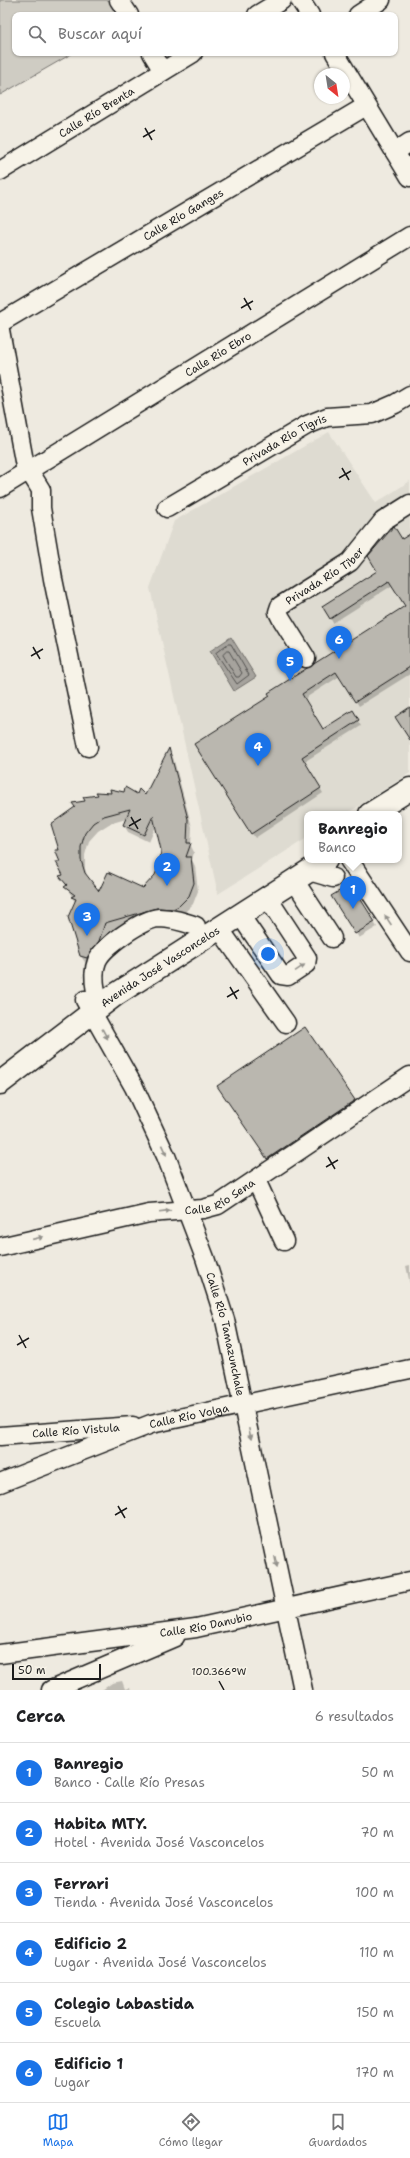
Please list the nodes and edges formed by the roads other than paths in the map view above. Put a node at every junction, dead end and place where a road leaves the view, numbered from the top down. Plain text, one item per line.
1 (119, 0) edge
2 (282, 0) edge
3 (300, 0) edge
4 (381, 0) edge
5 (127, 12) edge
6 (262, 12) edge
7 (308, 12) edge
8 (363, 12) edge
9 (154, 56) edge
10 (189, 56) edge
11 (337, 56) edge
12 (163, 71) junction
13 (366, 106) junction
14 (410, 142) edge
15 (395, 152) junction
16 (0, 171) edge
17 (410, 177) edge
18 (410, 236) edge
19 (0, 323) edge
20 (0, 330) edge
21 (410, 395) edge
22 (26, 472) junction
23 (0, 488) edge
24 (410, 504) edge
25 (167, 508) dead end
26 (306, 658) dead end
27 (88, 747) dead end
28 (410, 789) edge
29 (410, 805) edge
30 (375, 811) edge
31 (401, 811) edge
32 (327, 868) edge
33 (267, 897) junction
34 (240, 915) junction
35 (196, 926) junction
36 (219, 928) junction
37 (332, 938) dead end
38 (410, 952) edge
39 (91, 1002) junction
40 (286, 1023) dead end
41 (1, 1074) edge
42 (410, 1076) edge
43 (256, 1180) junction
44 (187, 1208) junction
45 (284, 1241) dead end
46 (0, 1247) edge
47 (410, 1369) edge
48 (244, 1405) junction
49 (151, 1424) junction
50 (0, 1436) edge
51 (0, 1484) edge
52 (410, 1581) edge
53 (285, 1608) junction
54 (196, 1628) junction
55 (0, 1654) edge
56 (51, 1690) edge
57 (303, 1690) edge

1 - 5 street
2 - 6 street
3 - 7 street
4 - 8 street
9 - 12 street
10 - 12 street, Calle Río Brenta
11 - 13 street
12 - 16 street, Calle Río Brenta
13 - 15 street
13 - 19 street, Calle Río Ganges
14 - 15 street
15 - 17 street
18 - 22 street, Calle Río Ebro
20 - 22 street
21 - 25 street, Privada Río Tigris
22 - 23 street, Calle Río Ebro
22 - 27 street
24 - 26 street, Privada Río Tiber
28 - 30 main road
29 - 31 main road
32 - 33 main road, Avenida José Vasconcelos
32 - 35 main road, Avenida José Vasconcelos
32 - 37 street
38 -> 32 street
33 - 34 main road, Avenida José Vasconcelos
34 -> 33 street
34 - 36 main road, Avenida José Vasconcelos
35 - 39 main road, Avenida José Vasconcelos
35 - 39 street
36 - 39 main road, Avenida José Vasconcelos
36 - 40 street
39 - 41 main road, Avenida José Vasconcelos
39 -> 44 street, Calle Río Tamazunchale
42 - 43 street, Calle Río Sena
43 - 44 street, Calle Río Sena
43 - 45 street
46 -> 44 street, Calle Río Sena
44 - 48 street, Calle Río Tamazunchale
47 - 48 street, Calle Río Volga
48 - 49 street, Calle Río Volga
48 -> 53 street, Calle Río Tamazunchale
49 - 50 street, Calle Río Vistula
49 - 51 street, Calle Río Volga
52 - 53 street, Calle Río Danubio
53 - 54 street, Calle Río Danubio
53 - 57 street, Calle Río Tamazunchale
54 - 55 street, Calle Río Danubio
54 - 56 street

